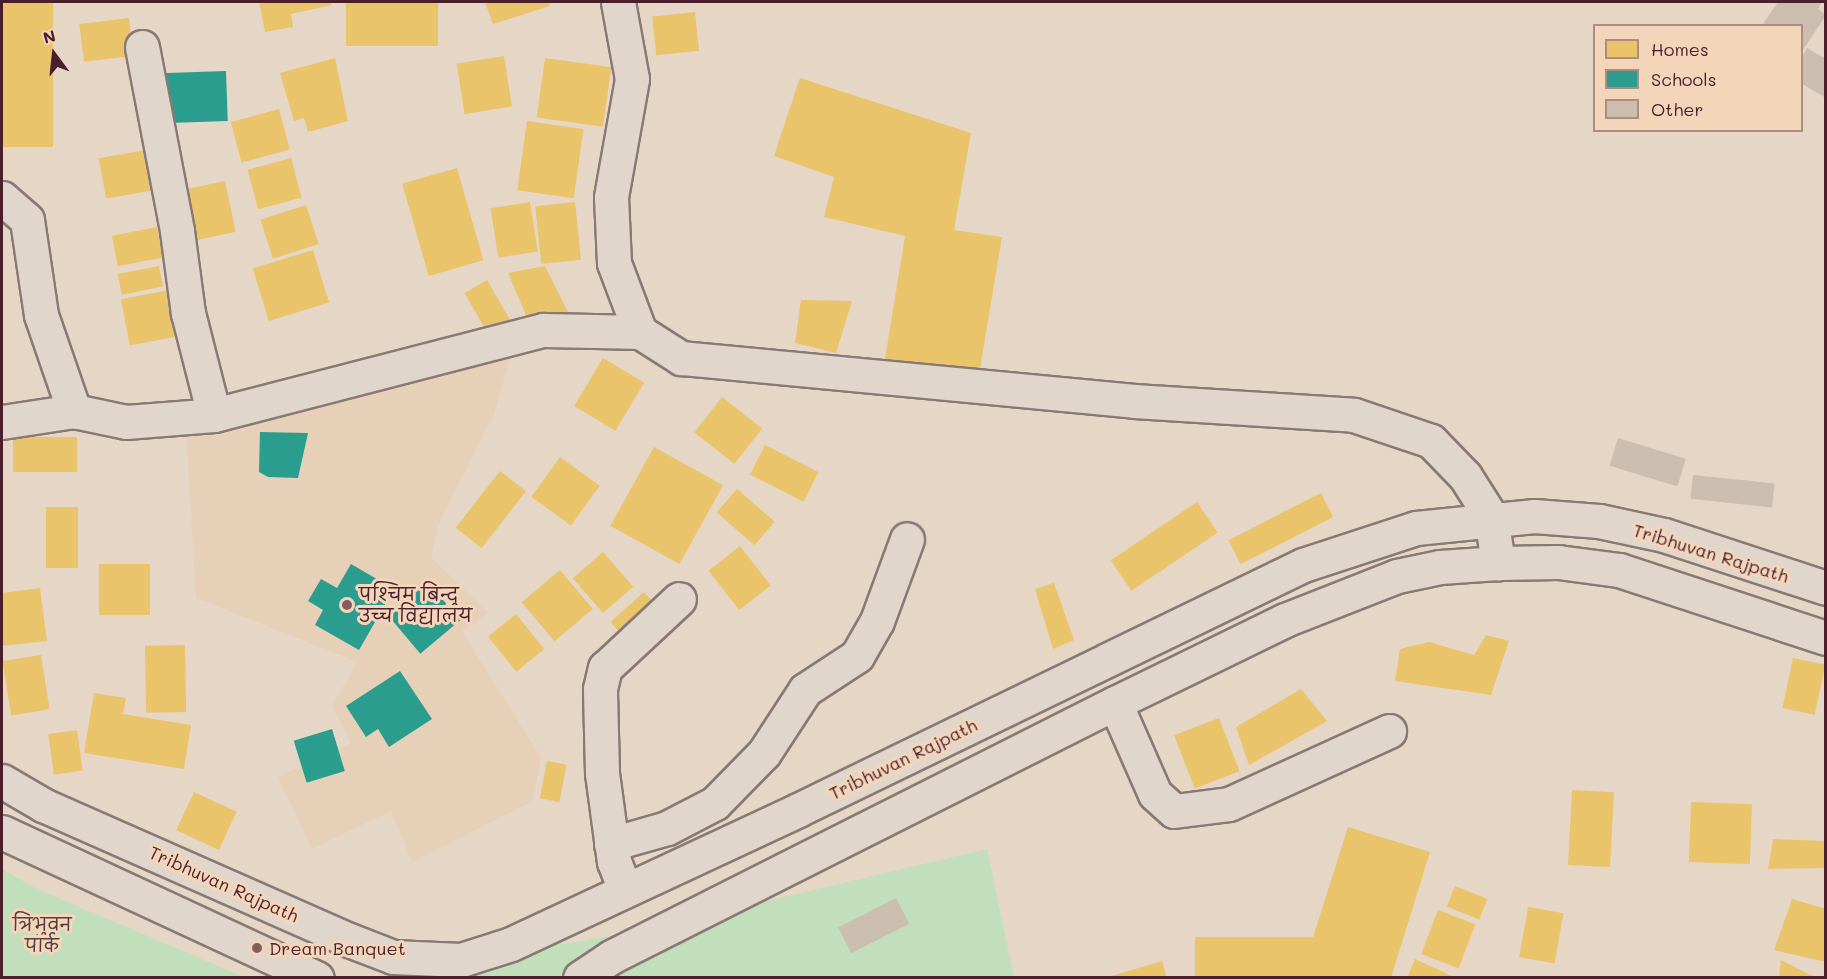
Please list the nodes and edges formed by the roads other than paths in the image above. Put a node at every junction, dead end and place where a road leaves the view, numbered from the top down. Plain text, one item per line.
1 (618, 2) edge
2 (142, 47) dead end
3 (2, 198) edge
4 (640, 332) junction
5 (74, 411) junction
6 (214, 415) junction
7 (2, 422) edge
8 (1491, 517) junction
9 (908, 539) dead end
10 (1498, 563) junction
11 (1826, 588) edge
12 (679, 599) dead end
13 (1826, 638) edge
14 (1114, 703) junction
15 (1389, 731) dead end
16 (2, 781) edge
17 (2, 832) edge
18 (611, 844) junction
19 (625, 890) junction
20 (317, 978) edge
21 (580, 978) edge

1 - 4 main road
2 - 6 main road
3 - 5 main road
4 - 6 main road
4 - 8 main road
5 - 6 main road
5 - 7 main road
8 - 10 main road
8 - 11 main road, Tribhuvan Rajpath
8 - 19 main road, Tribhuvan Rajpath
9 - 18 main road
10 - 13 main road
10 - 14 main road
12 - 18 main road
14 - 15 main road
14 - 21 main road
16 - 19 main road, Tribhuvan Rajpath
17 - 20 main road
18 - 19 main road

